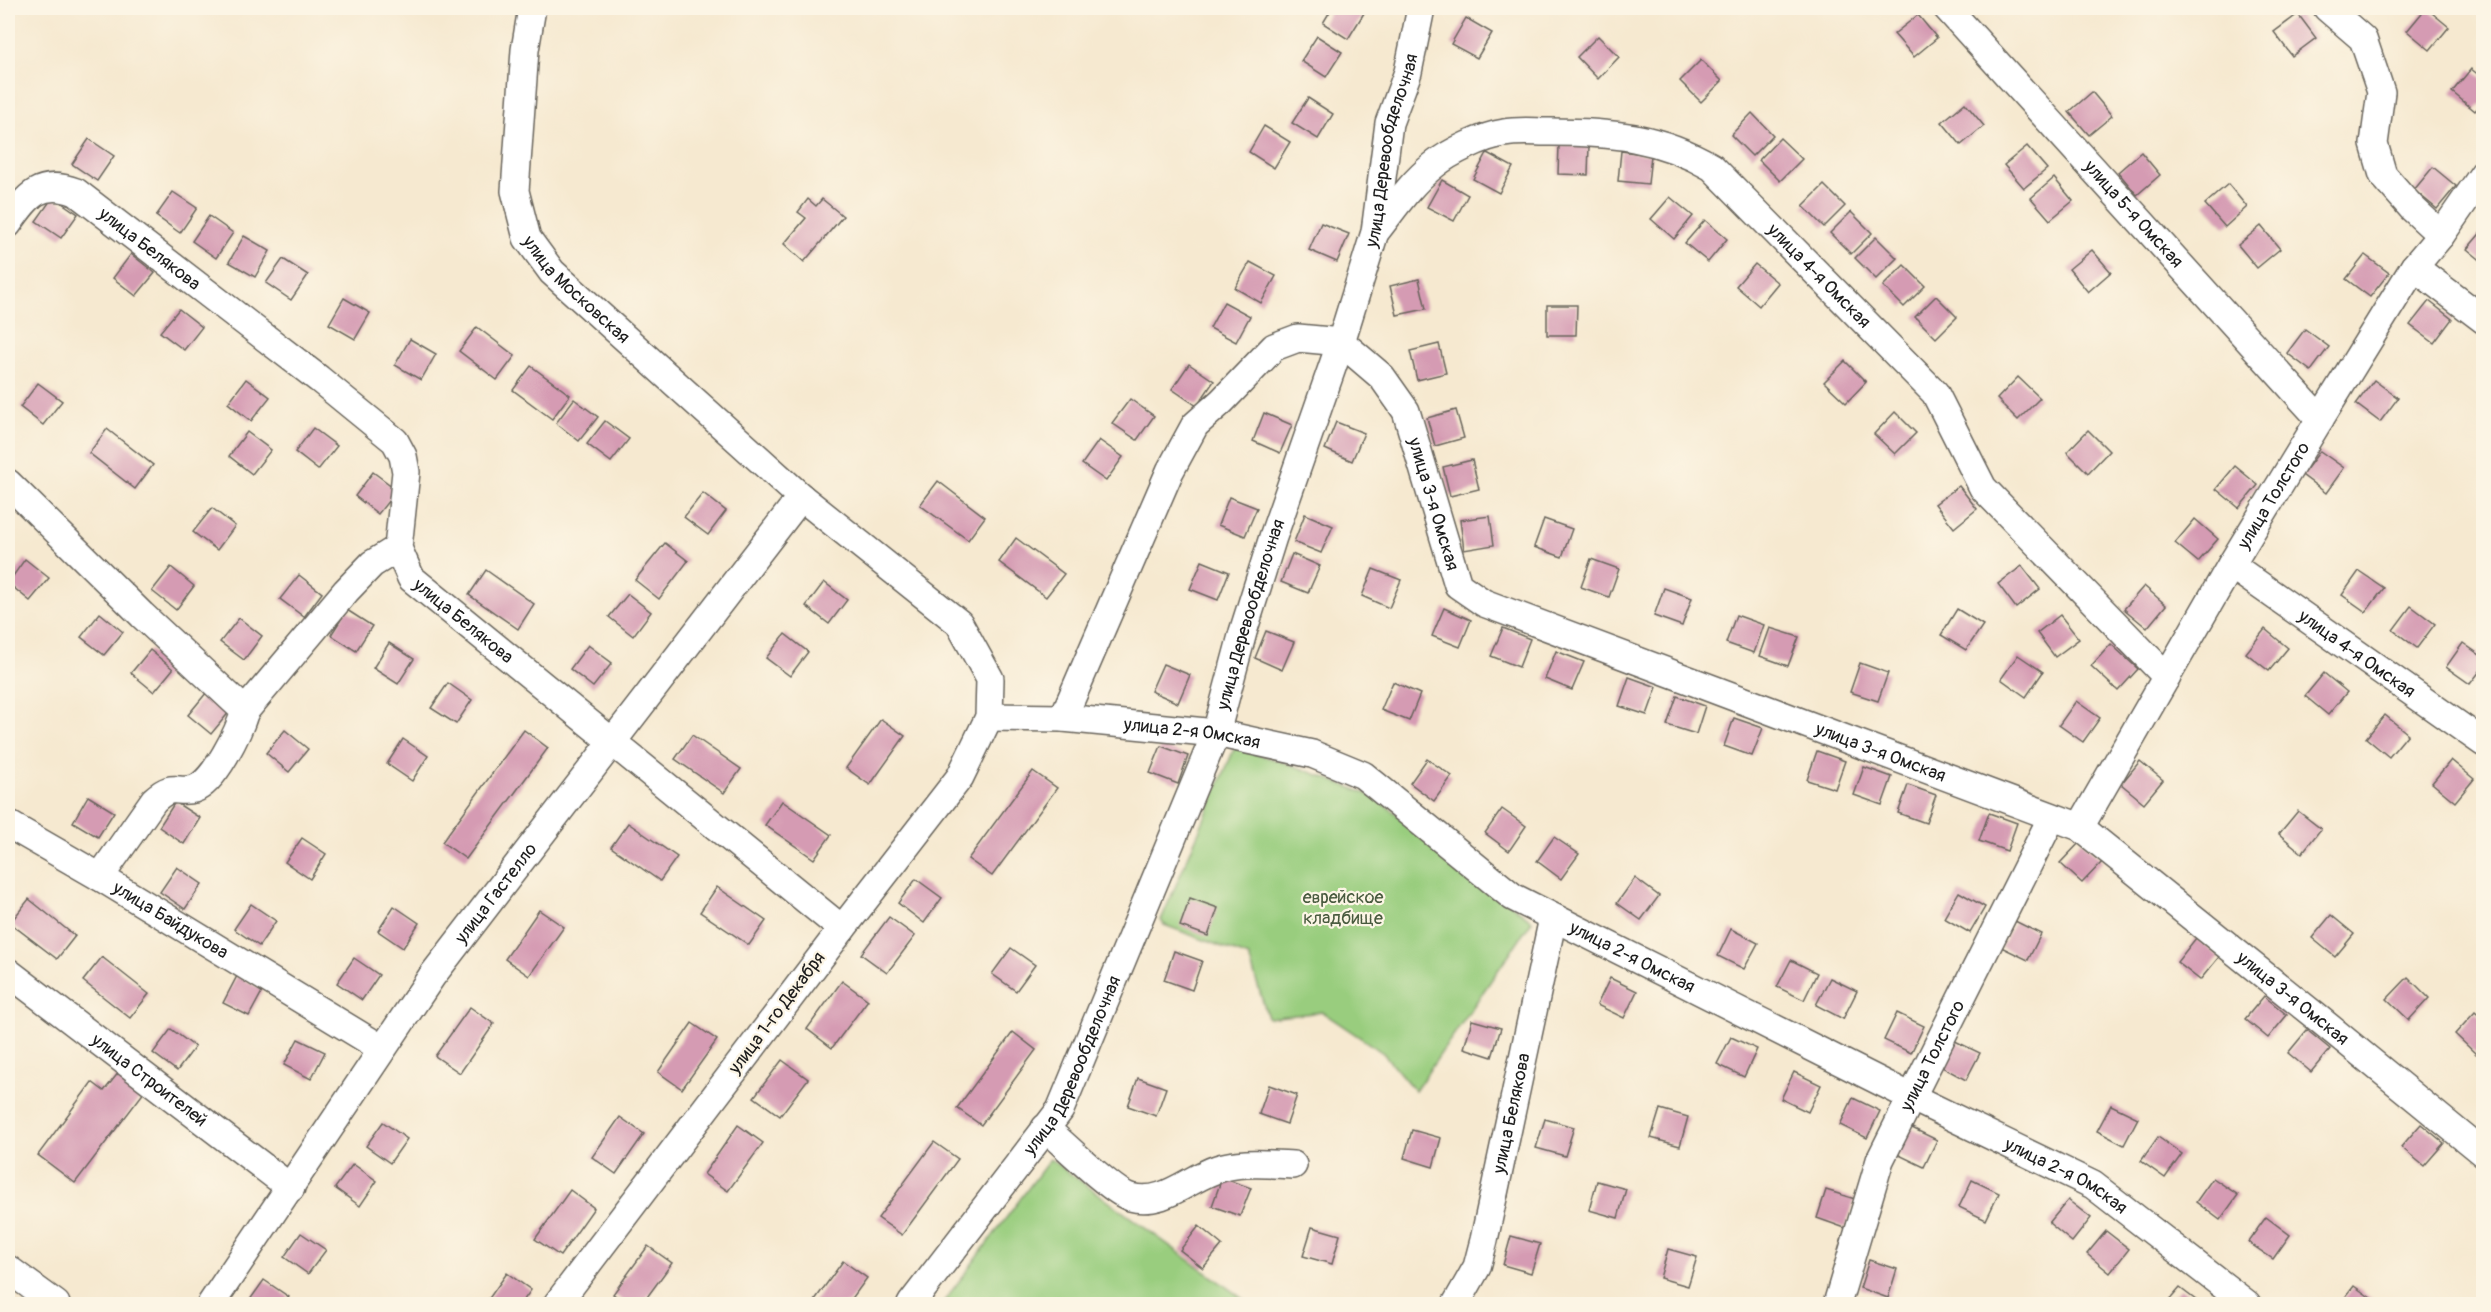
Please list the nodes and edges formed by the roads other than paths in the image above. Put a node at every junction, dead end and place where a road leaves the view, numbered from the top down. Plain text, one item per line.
1 (532, 8) edge
2 (1421, 8) edge
3 (1947, 8) edge
4 (2327, 8) edge
5 (2484, 173) edge
6 (8, 224) edge
7 (1375, 232) junction
8 (2441, 235) junction
9 (2414, 267) junction
10 (2484, 320) edge
11 (1341, 342) junction
12 (2320, 419) junction
13 (8, 483) edge
14 (801, 497) junction
15 (398, 548) junction
16 (2231, 565) junction
17 (2167, 677) junction
18 (245, 711) junction
19 (989, 717) junction
20 (1064, 718) junction
21 (1216, 733) junction
22 (610, 742) junction
23 (2484, 743) edge
24 (2052, 817) junction
25 (8, 824) edge
26 (2080, 827) junction
27 (100, 877) junction
28 (1553, 918) junction
29 (842, 928) junction
30 (8, 972) edge
31 (381, 1048) junction
32 (1911, 1097) junction
33 (1045, 1128) junction
34 (2484, 1154) edge
35 (1293, 1165) dead end
36 (291, 1188) junction
37 (8, 1269) edge
38 (56, 1305) edge
39 (210, 1305) edge
40 (557, 1305) edge
41 (911, 1305) edge
42 (1456, 1305) edge
43 (1837, 1305) edge
44 (2247, 1305) edge

1 - 14 street, улица Московская
2 - 7 street, улица Деревообделочная
3 - 12 street, улица 5-я Омская
4 - 8 street
5 - 8 street, улица Толстого
6 - 15 street, улица Белякова
7 - 11 street, улица Деревообделочная
7 - 17 street, улица 4-я Омская
8 - 9 street, улица Толстого
9 - 10 street
9 - 12 street, улица Толстого
11 - 20 street
11 - 21 street, улица Деревообделочная
11 - 24 street, улица 3-я Омская
12 - 16 street, улица Толстого
13 - 18 street
14 - 19 street, улица Московская
14 - 22 street, улица Гастелло
15 - 18 street, улица Байдукова
15 - 22 street, улица Белякова
16 - 17 street, улица Толстого
16 - 23 street, улица 4-я Омская
17 - 26 street, улица Толстого
18 - 27 street, улица Байдукова
19 - 20 street, улица 2-я Омская
19 - 29 street, улица 1-го Декабря
20 - 21 street, улица 2-я Омская
21 - 28 street, улица 2-я Омская
21 - 33 street, улица Деревообделочная
22 - 29 street, улица Белякова
22 - 31 street, улица Гастелло
24 - 26 street, улица 3-я Омская
24 - 32 street, улица Толстого
25 - 27 street
26 - 34 street, улица 3-я Омская
27 - 31 street, улица Байдукова
28 - 32 street, улица 2-я Омская
28 - 42 street, улица Белякова
29 - 40 street, улица 1-го Декабря
30 - 36 street, улица Строителей
31 - 36 street, улица Гастелло
32 - 43 street, улица Толстого
32 - 44 street, улица 2-я Омская
33 - 35 street
33 - 41 street, улица Деревообделочная
36 - 39 street, улица Гастелло
37 - 38 street

